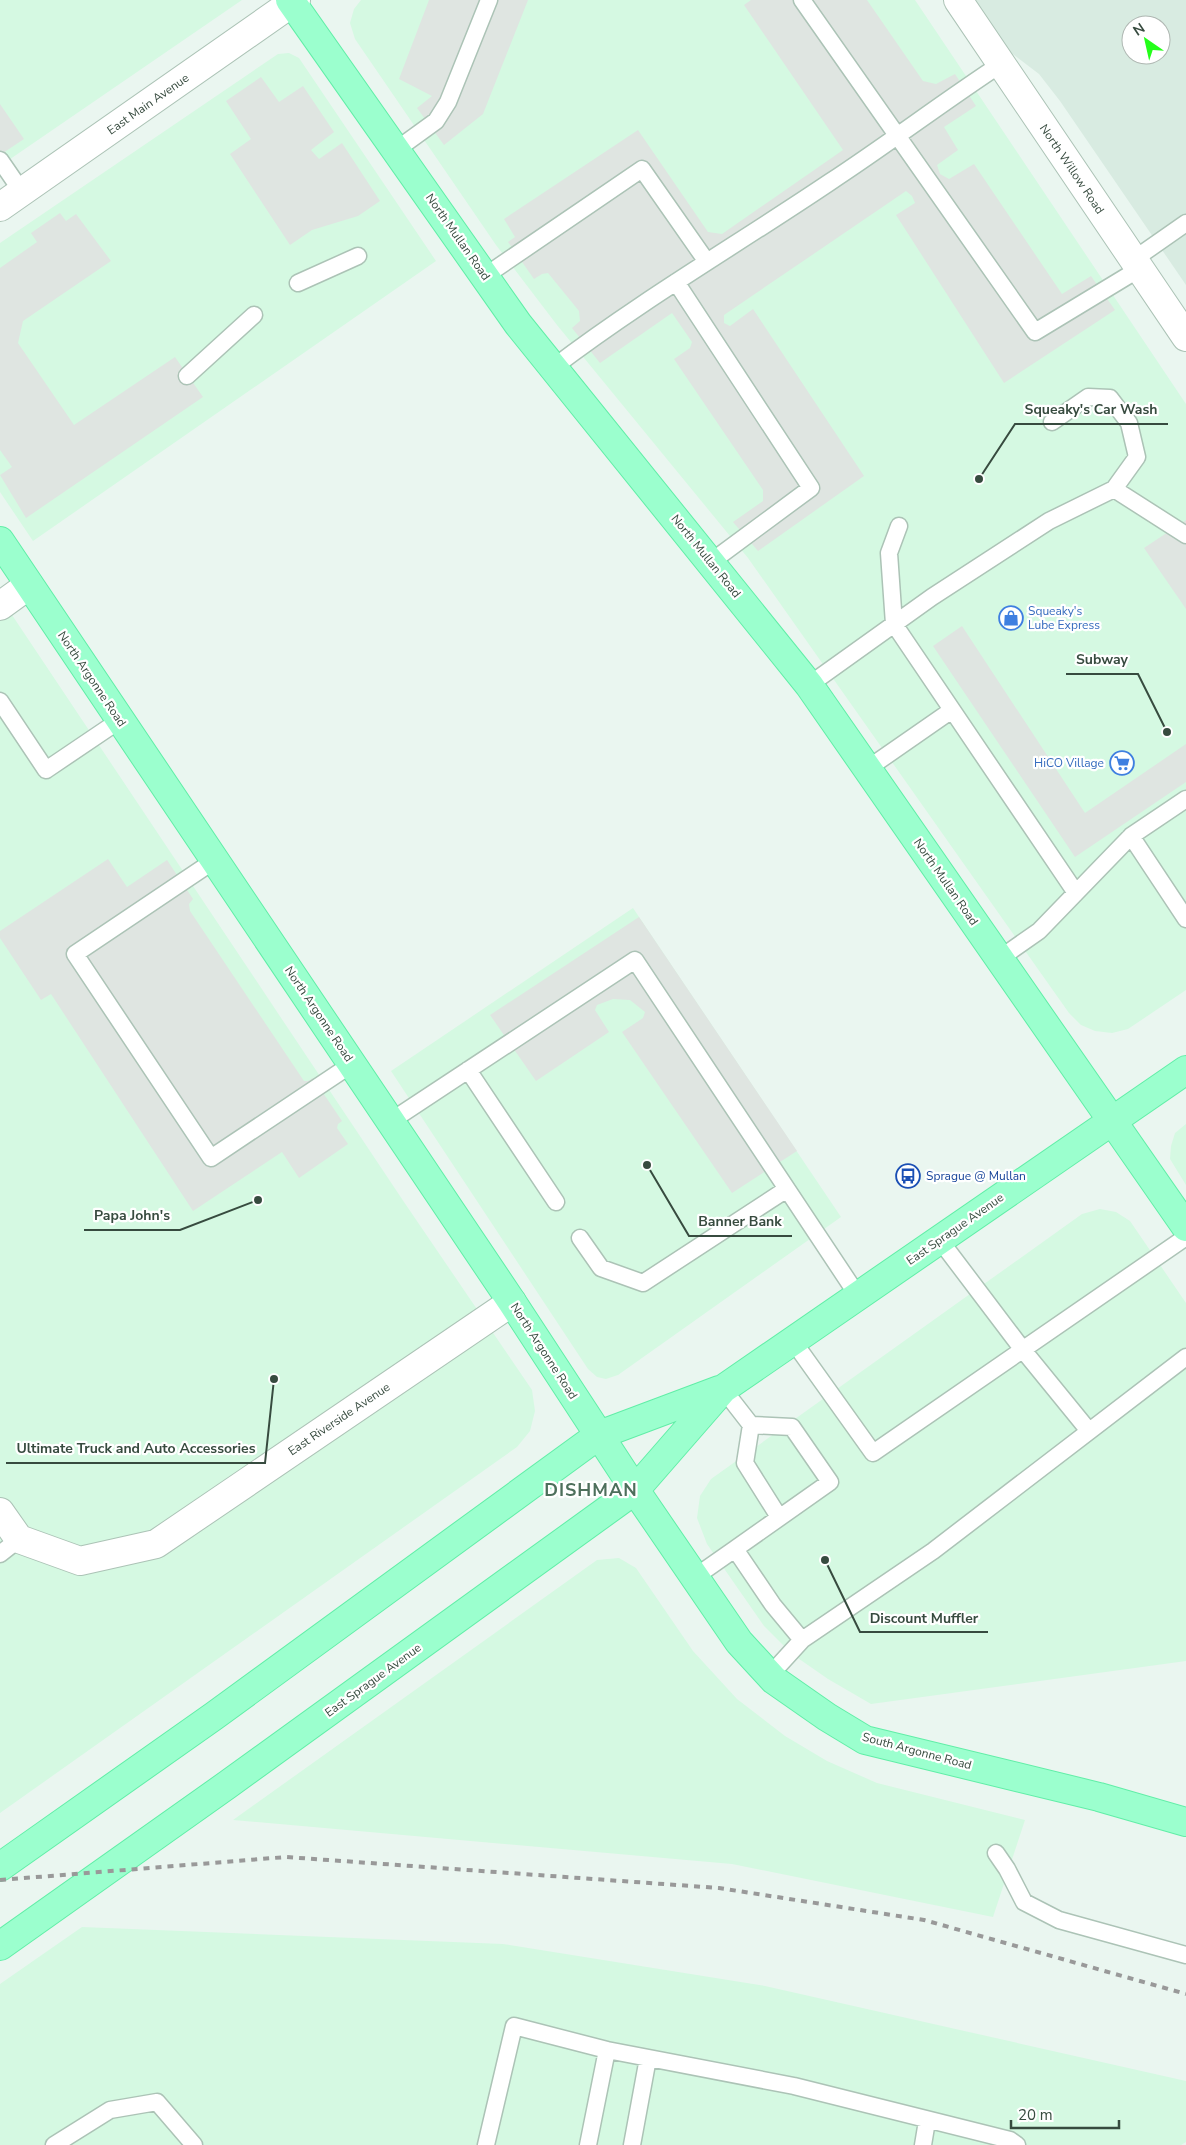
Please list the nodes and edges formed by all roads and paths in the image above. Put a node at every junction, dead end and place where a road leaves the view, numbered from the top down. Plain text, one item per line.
1 (488, 0) edge
2 (802, 0) edge
3 (958, 0) edge
4 (293, 1) edge
5 (1001, 64) junction
6 (897, 134) junction
7 (396, 150) junction
8 (0, 160) edge
9 (22, 192) junction
10 (0, 207) edge
11 (1186, 223) edge
12 (358, 256) dead end
13 (707, 262) junction
14 (1136, 264) junction
15 (485, 276) junction
16 (298, 282) dead end
17 (676, 282) junction
18 (254, 315) dead end
19 (1186, 337) edge
20 (554, 367) junction
21 (187, 376) dead end
22 (1052, 422) dead end
23 (1114, 489) junction
24 (899, 526) dead end
25 (1186, 535) edge
26 (0, 541) edge
27 (711, 562) junction
28 (29, 586) junction
29 (0, 606) edge
30 (894, 624) junction
31 (809, 685) junction
32 (0, 701) edge
33 (952, 710) junction
34 (120, 720) junction
35 (867, 768) junction
36 (1186, 799) edge
37 (1131, 836) junction
38 (215, 860) junction
39 (1076, 892) junction
40 (1186, 919) edge
41 (999, 959) junction
42 (352, 1064) junction
43 (468, 1070) junction
44 (1186, 1070) edge
45 (391, 1121) junction
46 (1111, 1121) junction
47 (787, 1189) junction
48 (556, 1202) dead end
49 (1186, 1227) edge
50 (580, 1238) dead end
51 (1186, 1238) edge
52 (940, 1239) junction
53 (858, 1296) junction
54 (512, 1302) junction
55 (793, 1341) junction
56 (1023, 1350) junction
57 (1186, 1357) edge
58 (723, 1389) junction
59 (751, 1425) junction
60 (1089, 1431) junction
61 (599, 1435) junction
62 (635, 1490) junction
63 (0, 1512) edge
64 (779, 1517) junction
65 (10, 1546) edge
66 (735, 1549) junction
67 (695, 1577) junction
68 (802, 1640) junction
69 (770, 1675) junction
70 (1186, 1822) edge
71 (996, 1853) dead end
72 (0, 1867) edge
73 (0, 1946) edge
74 (1186, 1955) edge
75 (607, 2050) junction
76 (648, 2058) junction
77 (928, 2121) junction
78 (54, 2145) edge
79 (194, 2145) edge
80 (486, 2145) edge
81 (588, 2145) edge
82 (632, 2145) edge
83 (923, 2145) edge
84 (1017, 2145) edge

1 - 7 lane
2 - 6 lane
3 - 5 street, North Willow Road
4 - 7 main road, North Mullan Road
4 - 9 street, East Main Avenue
5 - 6 lane
5 - 14 street, North Willow Road
6 - 13 lane
6 - 14 lane
7 - 15 main road, North Mullan Road
8 - 9 lane
9 - 10 street, East Main Avenue
11 - 14 lane
12 - 16 lane
13 - 15 lane
13 - 17 lane
14 - 19 street, North Willow Road
15 - 20 main road, North Mullan Road
17 - 20 lane
17 - 27 lane
18 - 21 lane
20 - 27 main road, North Mullan Road
22 - 23 lane
23 - 25 lane
23 - 30 lane
24 - 30 lane
26 - 28 main road, North Argonne Road
27 - 31 main road, North Mullan Road
28 - 29 street
28 - 34 main road, North Argonne Road
30 - 31 lane
30 - 33 lane
31 - 35 main road, North Mullan Road
32 - 34 lane
33 - 35 lane
33 - 39 lane
34 - 38 main road, North Argonne Road
35 - 41 main road, North Mullan Road
36 - 37 lane
37 - 39 lane
37 - 40 lane
38 - 42 main road, North Argonne Road
38 - 42 lane
39 - 41 lane
41 - 46 main road, North Mullan Road
42 - 45 main road, North Argonne Road
43 - 45 lane
43 - 47 lane
43 - 48 lane
44 - 46 main road, East Sprague Avenue
45 - 54 main road, North Argonne Road
46 - 49 main road, North Mullan Road
46 - 52 main road, East Sprague Avenue
47 - 50 lane
47 - 53 lane
51 - 56 lane
52 - 53 main road, East Sprague Avenue
52 - 56 lane
53 - 55 main road, East Sprague Avenue
54 - 61 main road, North Argonne Road
54 - 65 street, East Riverside Avenue
55 - 56 lane
55 - 58 main road, East Sprague Avenue
56 - 60 lane
57 - 60 lane
58 - 59 lane
58 - 61 main road, East Sprague Avenue
58 - 62 main road, East Sprague Avenue
59 - 64 lane
59 - 64 lane
60 - 68 lane
61 - 62 main road, North Argonne Road
61 - 72 main road, East Sprague Avenue
62 - 67 main road, South Argonne Road
62 - 73 main road, East Sprague Avenue
63 - 65 street
64 - 66 lane
66 - 67 lane
66 - 68 lane
67 - 69 main road, South Argonne Road
68 - 69 lane
69 - 70 main road, South Argonne Road
71 - 74 lane
75 - 76 lane
75 - 80 lane
75 - 81 lane
76 - 77 lane
76 - 82 lane
77 - 83 lane
77 - 84 lane
78 - 79 lane

